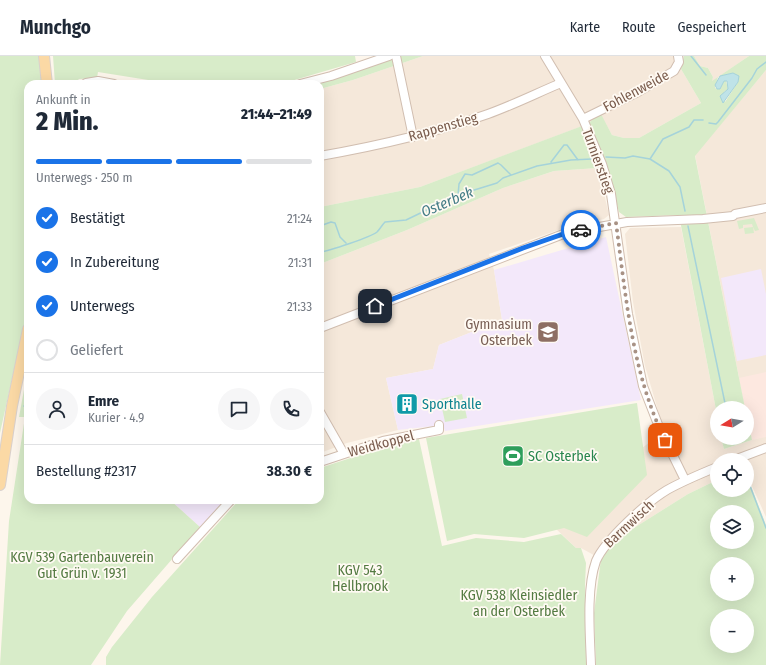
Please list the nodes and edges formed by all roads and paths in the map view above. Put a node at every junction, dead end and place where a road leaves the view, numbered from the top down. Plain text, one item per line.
1 (44, 56) edge
2 (389, 56) edge
3 (396, 56) edge
4 (545, 56) edge
5 (678, 56) edge
6 (47, 80) edge
7 (316, 80) edge
8 (561, 83) junction
9 (583, 119) junction
10 (413, 137) junction
11 (324, 155) edge
12 (766, 208) edge
13 (616, 223) junction
14 (324, 326) edge
15 (24, 348) edge
16 (324, 419) edge
17 (439, 425) dead end
18 (766, 448) edge
19 (753, 453) edge
20 (344, 454) junction
21 (324, 461) edge
22 (710, 470) edge
23 (685, 480) junction
24 (0, 485) edge
25 (227, 504) edge
26 (177, 559) dead end
27 (591, 665) edge

1 - 6 main road
2 - 7 street
3 - 10 street
4 - 8 street, Turnierstieg
5 - 9 street, Fohlenweide
8 - 9 street, Turnierstieg
8 - 10 street, Rappenstieg
9 - 13 street, Turnierstieg
10 - 11 street, Rappenstieg
12 - 13 street
13 - 14 street
13 - 23 street, Turnierstieg
15 - 24 main road
16 - 20 street
17 - 20 street, Weidkoppel
18 - 19 street
20 - 21 street, Weidkoppel
22 - 23 street, Barmwisch
23 - 27 street, Barmwisch
25 - 26 street

